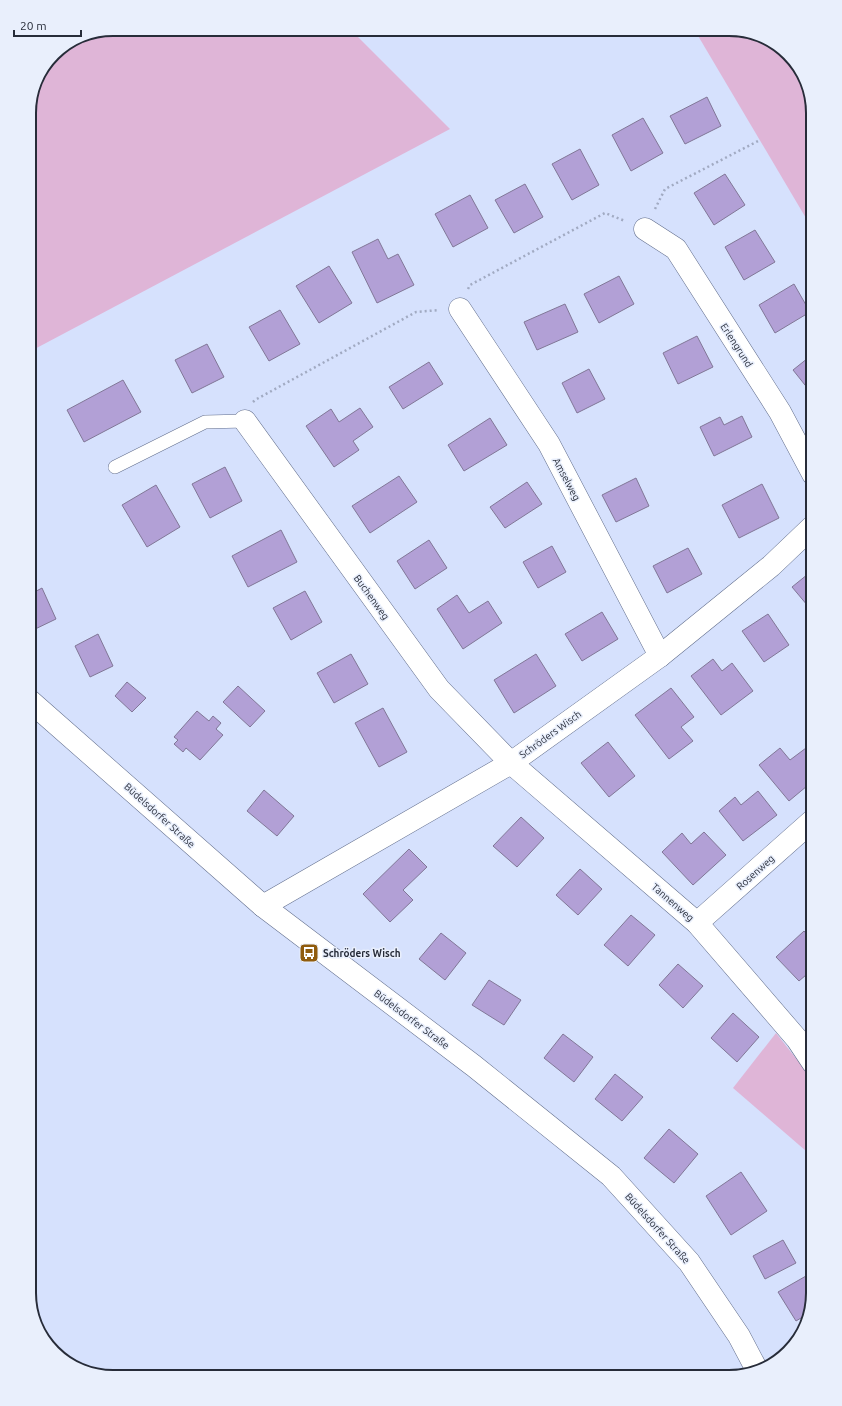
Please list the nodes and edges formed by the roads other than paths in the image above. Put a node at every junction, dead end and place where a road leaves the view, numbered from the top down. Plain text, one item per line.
1 (644, 228) road end
2 (460, 309) road end
3 (245, 421) joint
4 (806, 461) edge
5 (115, 467) dead end
6 (806, 533) edge
7 (660, 656) junction
8 (36, 706) edge
9 (511, 762) junction
10 (806, 826) edge
11 (263, 906) junction
12 (697, 923) junction
13 (806, 1053) edge
14 (755, 1366) edge

1 - 4 street, Erlengrund
2 - 7 street, Amselweg
3 - 5 lane
3 - 9 street, Buchenweg
6 - 7 street, Schröders Wisch
7 - 9 street, Schröders Wisch
8 - 11 street, Büdelsdorfer Straße
9 - 11 street, Schröders Wisch
9 - 12 street, Tannenweg
10 - 12 street, Rosenweg
11 - 14 street, Büdelsdorfer Straße
12 - 13 street, Tannenweg

